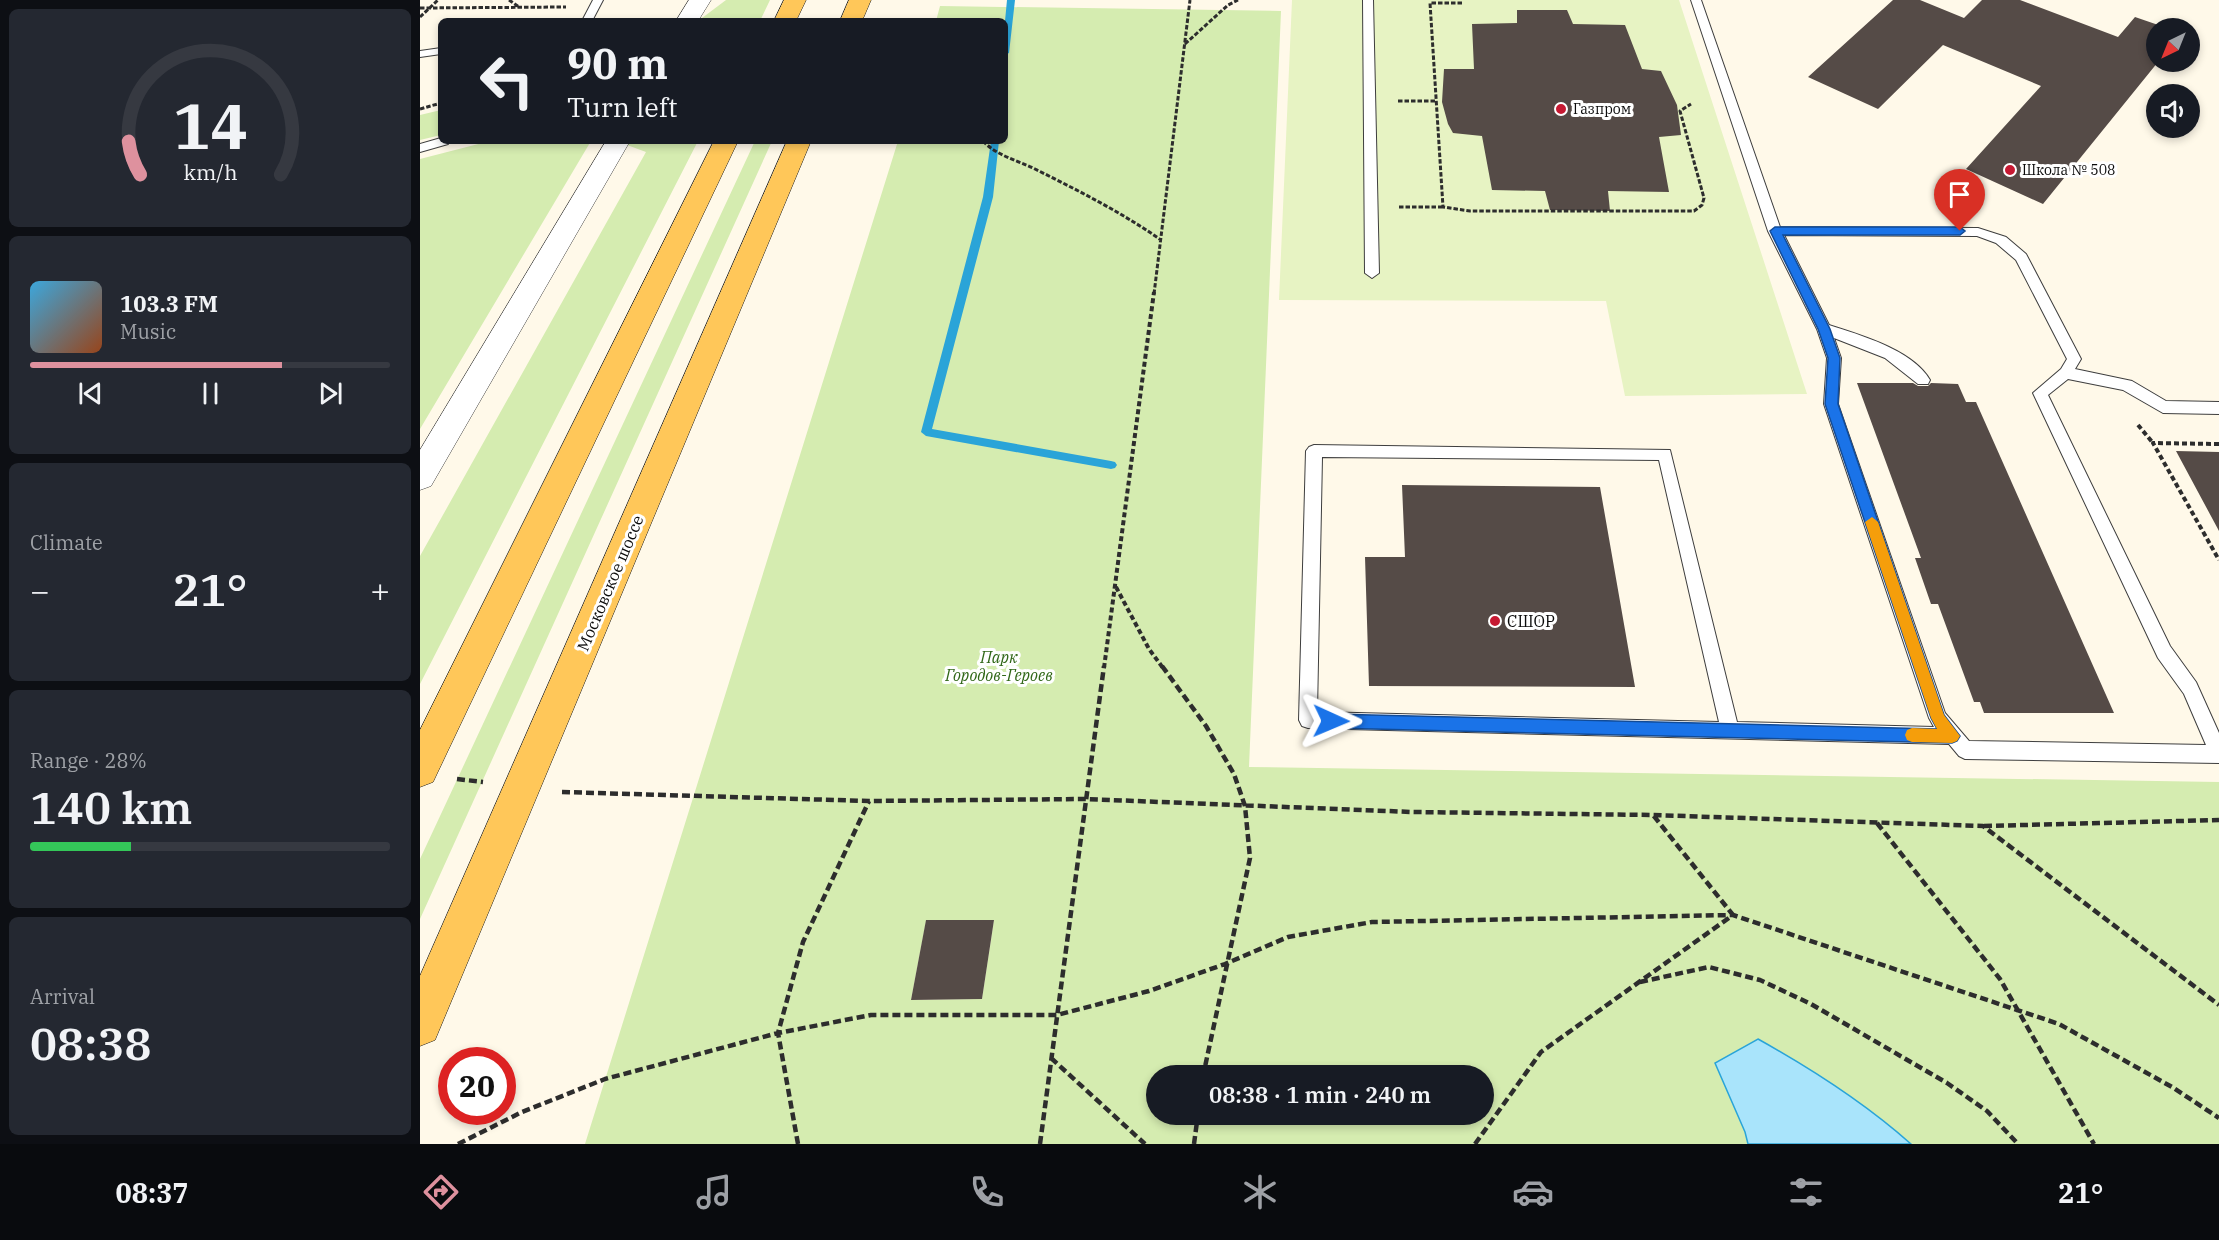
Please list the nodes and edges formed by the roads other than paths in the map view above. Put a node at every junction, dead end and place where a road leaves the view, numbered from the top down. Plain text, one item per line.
1 (598, 0) edge
2 (700, 0) edge
3 (795, 0) edge
4 (860, 0) edge
5 (1368, 0) edge
6 (1696, 0) edge
7 (589, 18) edge
8 (689, 18) edge
9 (786, 18) edge
10 (852, 18) edge
11 (438, 51) edge
12 (420, 54) edge
13 (438, 143) edge
14 (616, 144) edge
15 (725, 144) edge
16 (798, 144) edge
17 (420, 148) edge
18 (1775, 231) junction
19 (1372, 273) dead end
20 (1824, 329) junction
21 (2067, 373) junction
22 (1923, 380) dead end
23 (2219, 408) edge
24 (420, 477) edge
25 (2212, 722) edge
26 (1730, 730) junction
27 (1952, 736) junction
28 (2219, 753) edge
29 (420, 769) edge
30 (420, 1025) edge

1 - 7 lane
2 - 8 street
3 - 9 main road
4 - 10 main road
5 - 19 lane
6 - 18 lane
11 - 12 lane
13 - 17 lane
14 - 24 street
15 - 29 main road
16 - 30 main road, Московское шоссе
18 - 20 lane
18 - 21 lane
20 - 22 lane
20 - 27 lane
21 - 23 lane
21 - 25 lane
25 - 28 lane
26 - 26 lane
26 - 27 lane
27 - 28 lane

